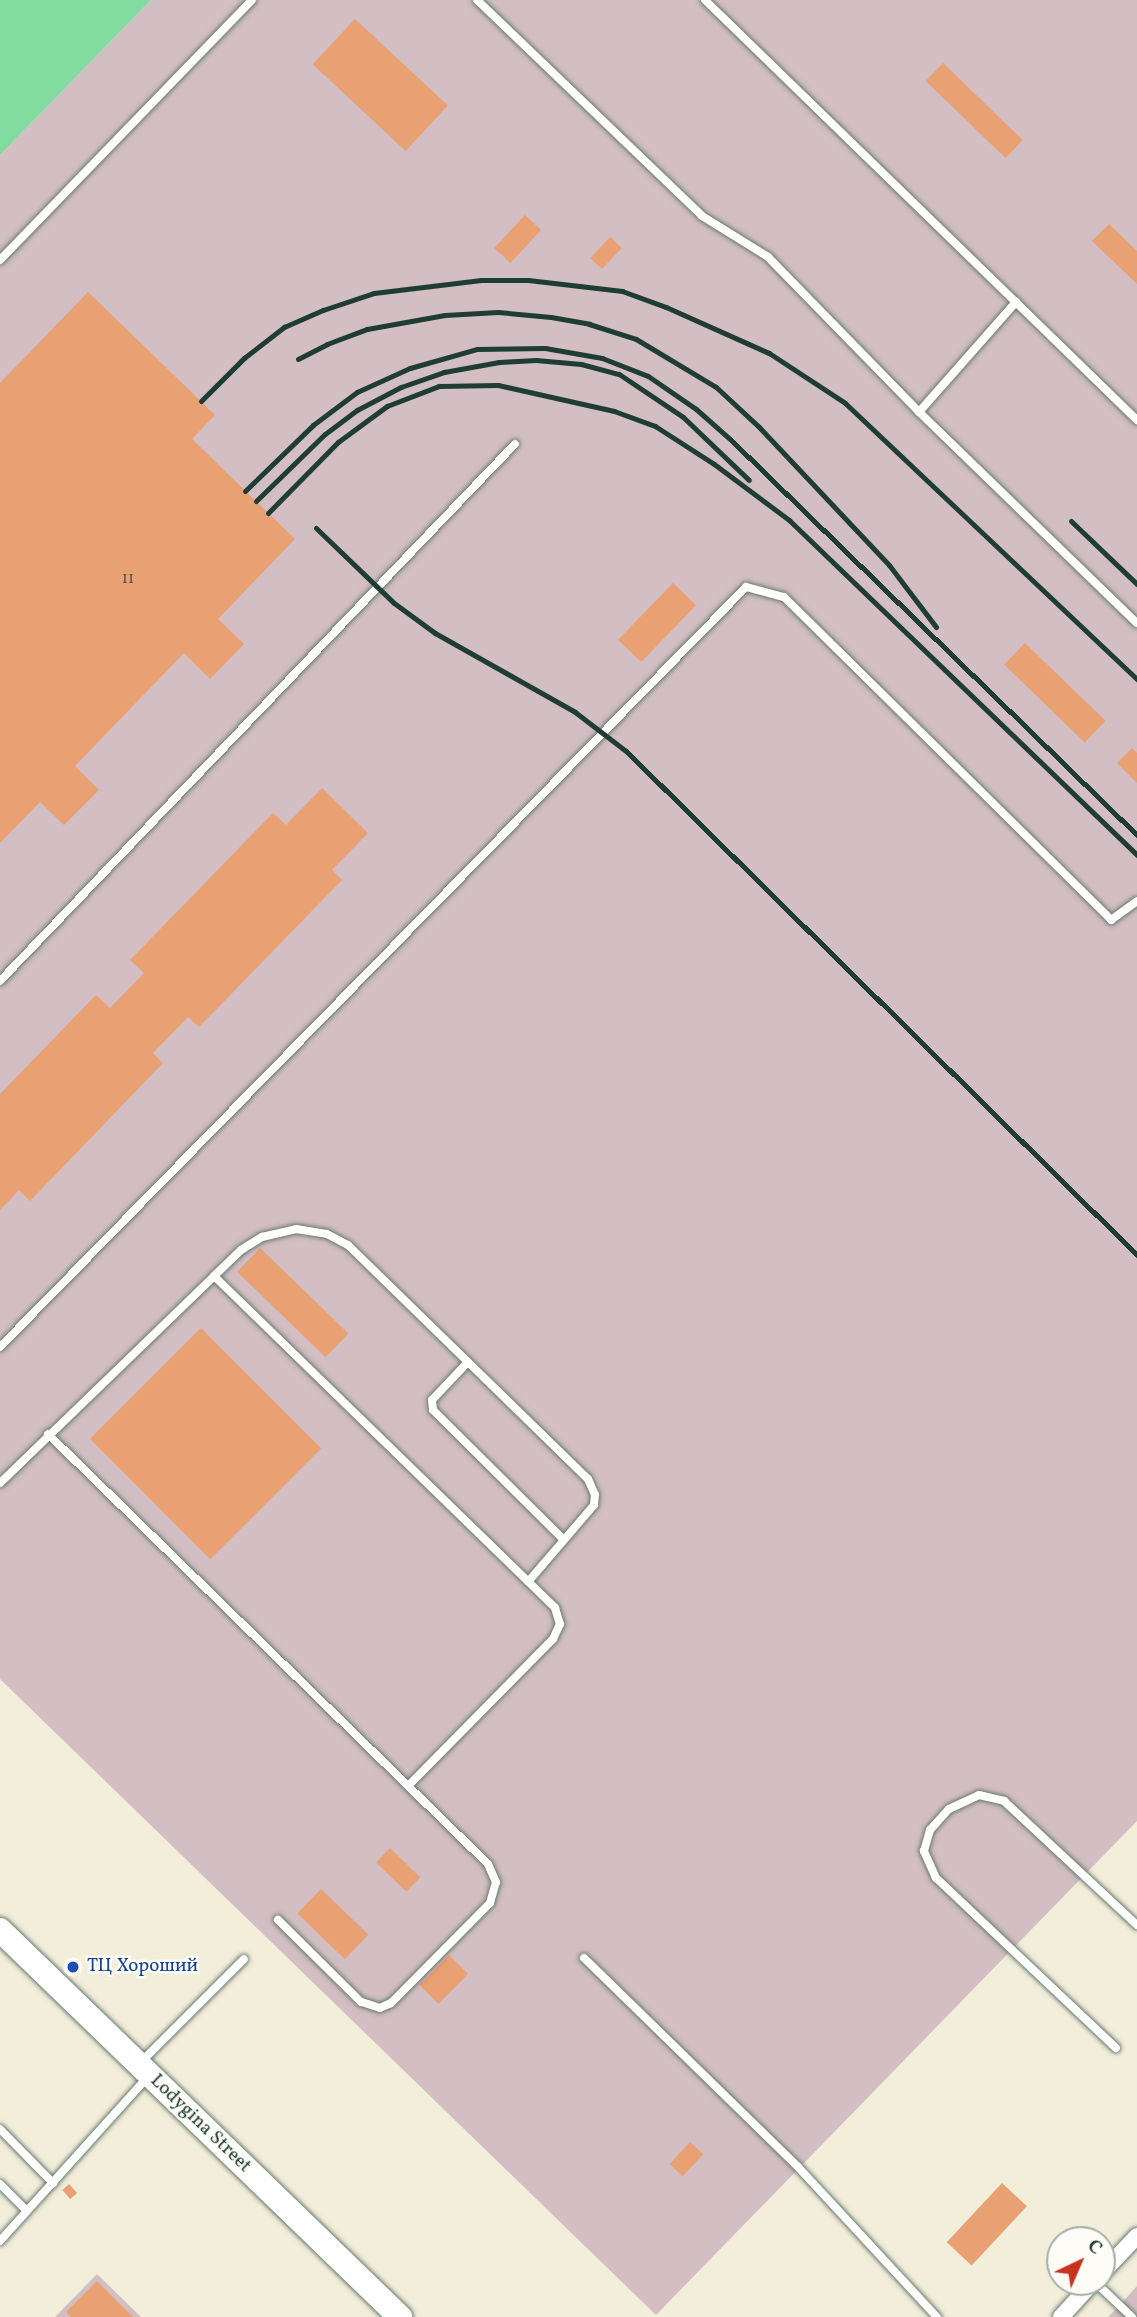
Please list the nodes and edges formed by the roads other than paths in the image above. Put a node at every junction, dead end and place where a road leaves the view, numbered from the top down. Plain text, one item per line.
1 (252, 0) edge
2 (477, 0) edge
3 (705, 0) edge
4 (0, 260) edge
5 (1016, 302) junction
6 (919, 412) junction
7 (1137, 420) edge
8 (515, 444) dead end
9 (1137, 623) edge
10 (1137, 901) edge
11 (0, 981) edge
12 (214, 1276) junction
13 (0, 1348) edge
14 (468, 1362) junction
15 (48, 1434) junction
16 (0, 1483) edge
17 (563, 1539) junction
18 (528, 1582) junction
19 (408, 1786) junction
20 (278, 1920) dead end
21 (1137, 1925) edge
22 (0, 1930) edge
23 (584, 1958) dead end
24 (244, 1959) dead end
25 (1116, 2048) dead end
26 (144, 2070) junction
27 (0, 2129) edge
28 (52, 2183) junction
29 (0, 2184) edge
30 (27, 2211) junction
31 (1137, 2236) edge
32 (0, 2241) edge
33 (1116, 2258) edge
34 (1081, 2296) edge
35 (1109, 2296) edge
36 (400, 2317) edge
37 (937, 2317) edge
38 (1061, 2317) edge
39 (1132, 2317) edge

1 - 4 lane
2 - 6 lane
3 - 5 lane
5 - 6 lane
5 - 7 lane
6 - 9 lane
8 - 11 lane
10 - 13 lane
12 - 14 lane
12 - 15 lane
12 - 18 lane
14 - 17 lane
14 - 17 lane
15 - 16 lane
15 - 19 lane
17 - 18 lane
18 - 19 lane
19 - 20 lane
21 - 25 lane
22 - 26 main road, Lodygina Street
23 - 37 lane
24 - 26 lane
26 - 28 lane
26 - 36 main road, Lodygina Street
27 - 28 lane
28 - 30 lane
29 - 30 lane
30 - 32 lane
31 - 33 street
34 - 38 street
35 - 39 lane

